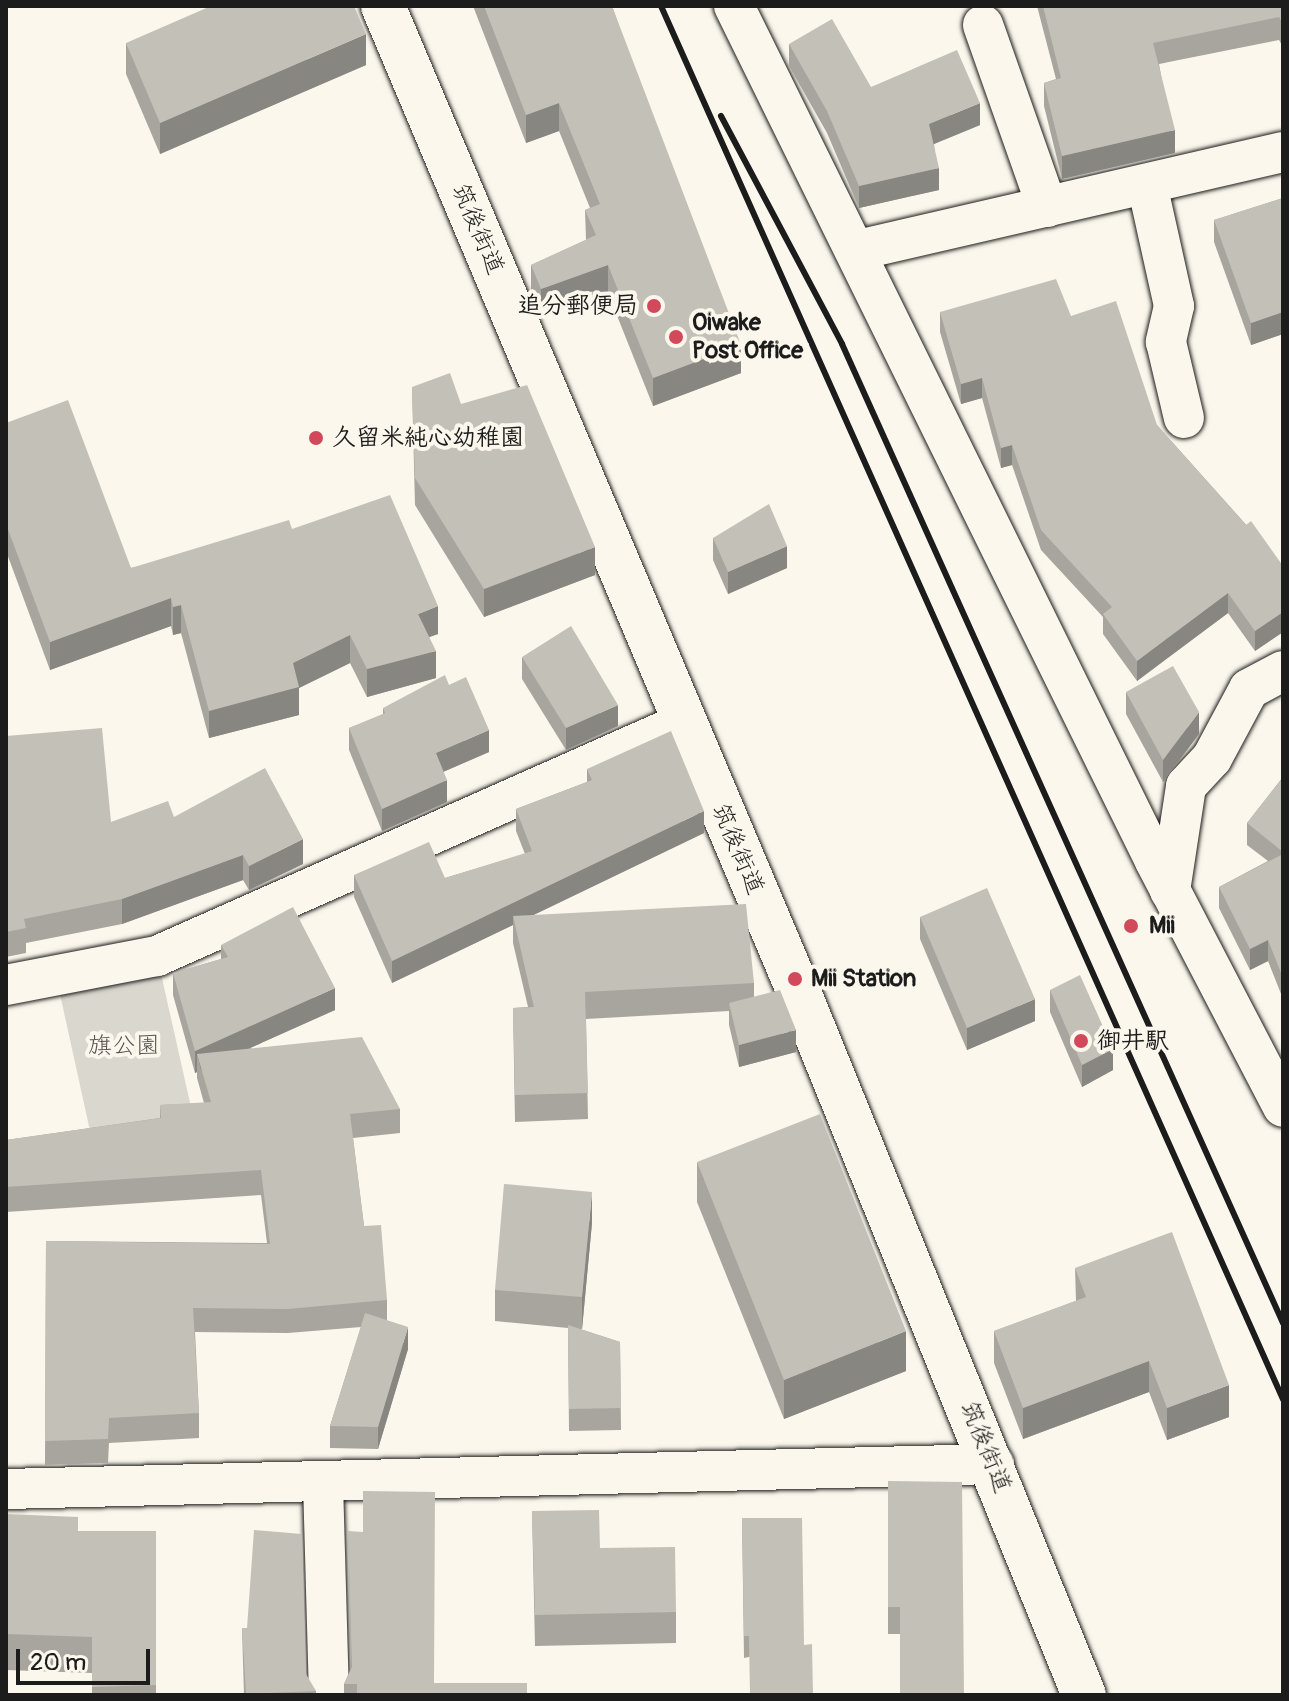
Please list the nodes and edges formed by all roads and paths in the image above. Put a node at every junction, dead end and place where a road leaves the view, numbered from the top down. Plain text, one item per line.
1 (383, 6) edge
2 (734, 6) edge
3 (983, 25) dead end
4 (1283, 152) edge
5 (1147, 184) junction
6 (1047, 207) junction
7 (858, 250) junction
8 (1184, 418) dead end
9 (1283, 671) edge
10 (685, 722) junction
11 (1170, 891) junction
12 (6, 985) edge
13 (1283, 1107) edge
14 (994, 1464) junction
15 (323, 1482) junction
16 (6, 1489) edge
17 (329, 1695) edge
18 (1084, 1695) edge

1 - 10 street, 筑後街道
2 - 7 street
3 - 6 street
4 - 5 street
5 - 6 street
5 - 8 street
6 - 7 street
7 - 11 street
9 - 11 street
10 - 12 street
10 - 14 street, 筑後街道
11 - 13 street
14 - 15 street
14 - 18 street, 筑後街道
15 - 16 street
15 - 17 street

